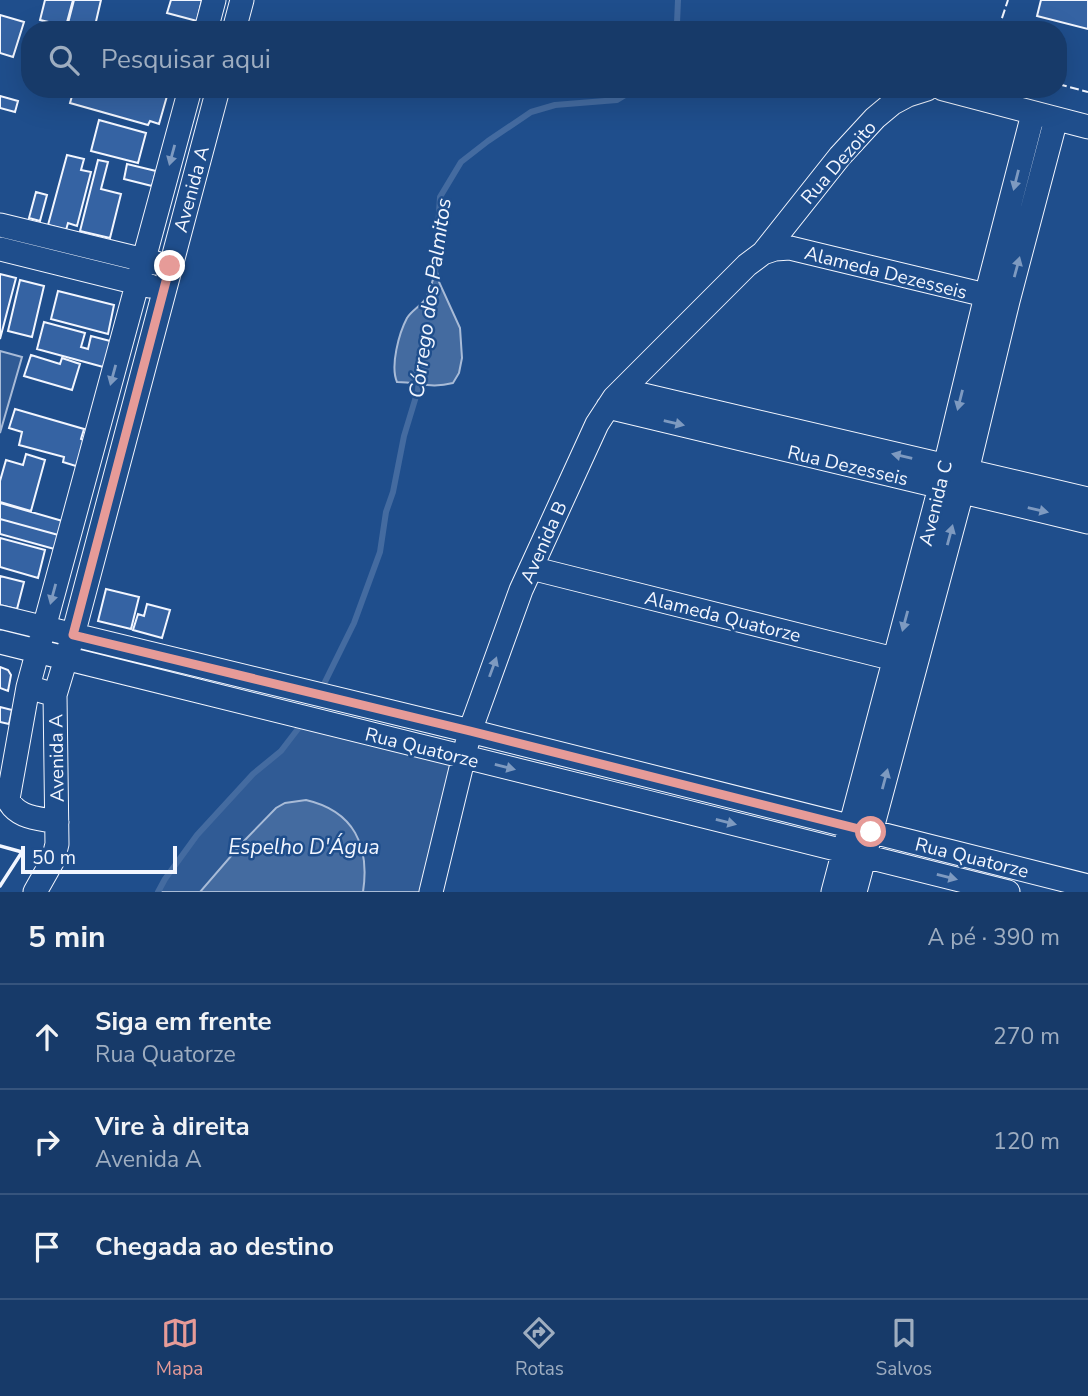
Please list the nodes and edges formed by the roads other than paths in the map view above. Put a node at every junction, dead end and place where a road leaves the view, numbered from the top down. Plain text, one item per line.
1 (214, 0) edge
2 (242, 0) edge
3 (208, 21) edge
4 (236, 21) edge
5 (188, 98) edge
6 (216, 98) edge
7 (902, 98) edge
8 (975, 98) edge
9 (1033, 114) junction
10 (1056, 119) junction
11 (1088, 127) edge
12 (0, 225) edge
13 (0, 249) edge
14 (763, 253) junction
15 (144, 260) junction
16 (170, 266) junction
17 (138, 283) junction
18 (164, 289) junction
19 (997, 298) junction
20 (615, 399) junction
21 (953, 479) junction
22 (1088, 499) edge
23 (1088, 522) edge
24 (531, 568) junction
25 (0, 617) edge
26 (44, 628) junction
27 (73, 635) junction
28 (0, 642) edge
29 (38, 651) junction
30 (66, 657) junction
31 (905, 662) junction
32 (28, 687) junction
33 (55, 695) junction
34 (470, 731) junction
35 (464, 757) junction
36 (57, 822) junction
37 (860, 830) junction
38 (854, 854) junction
39 (1088, 886) edge
40 (35, 892) edge
41 (432, 892) edge
42 (833, 892) edge
43 (855, 892) edge
44 (1008, 892) edge

1 - 3 street
2 - 4 street
5 -> 15 street, Avenida A
6 - 16 street, Avenida A
7 - 14 street, Rua Dezoito
8 - 9 street
9 - 10 street
9 -> 19 street, Avenida C
10 - 11 street
19 -> 10 street, Avenida C
12 - 15 street
13 - 17 street
14 - 19 street, Alameda Dezesseis
14 - 20 street, Avenida B
15 - 16 street
15 - 17 street, Avenida A
16 - 18 street, Avenida A
17 - 18 street
17 -> 26 street, Avenida A
18 - 27 street, Avenida A
19 - 21 street, Avenida C
20 - 21 street, Rua Dezesseis
20 - 24 street, Avenida B
21 - 22 street, Rua Dezesseis
21 -> 23 street, Rua Dezesseis
21 - 31 street, Avenida C
24 - 31 street, Alameda Quatorze
34 -> 24 street, Avenida B
25 - 26 street, Rua Quatorze
26 - 27 street, Rua Quatorze
26 - 29 street, Avenida A
27 - 30 street, Avenida A
27 - 34 street, Rua Quatorze
28 - 29 street, Rua Quatorze
29 - 30 street, Rua Quatorze
29 - 32 street, Avenida A
30 - 33 street, Avenida A
30 - 35 street, Rua Quatorze
31 - 37 street, Avenida C
32 - 33 street, Avenida A
32 - 36 street, Avenida A
33 - 36 street, Avenida A
34 - 35 street, Avenida B
34 - 37 street, Rua Quatorze
35 -> 38 street, Rua Quatorze
35 - 41 street, Avenida B
36 - 40 street, Avenida A
37 - 38 street, Avenida C
37 - 39 street, Rua Quatorze
38 - 42 street, Avenida C
38 - 43 street, Avenida C
38 -> 44 street, Rua Quatorze

